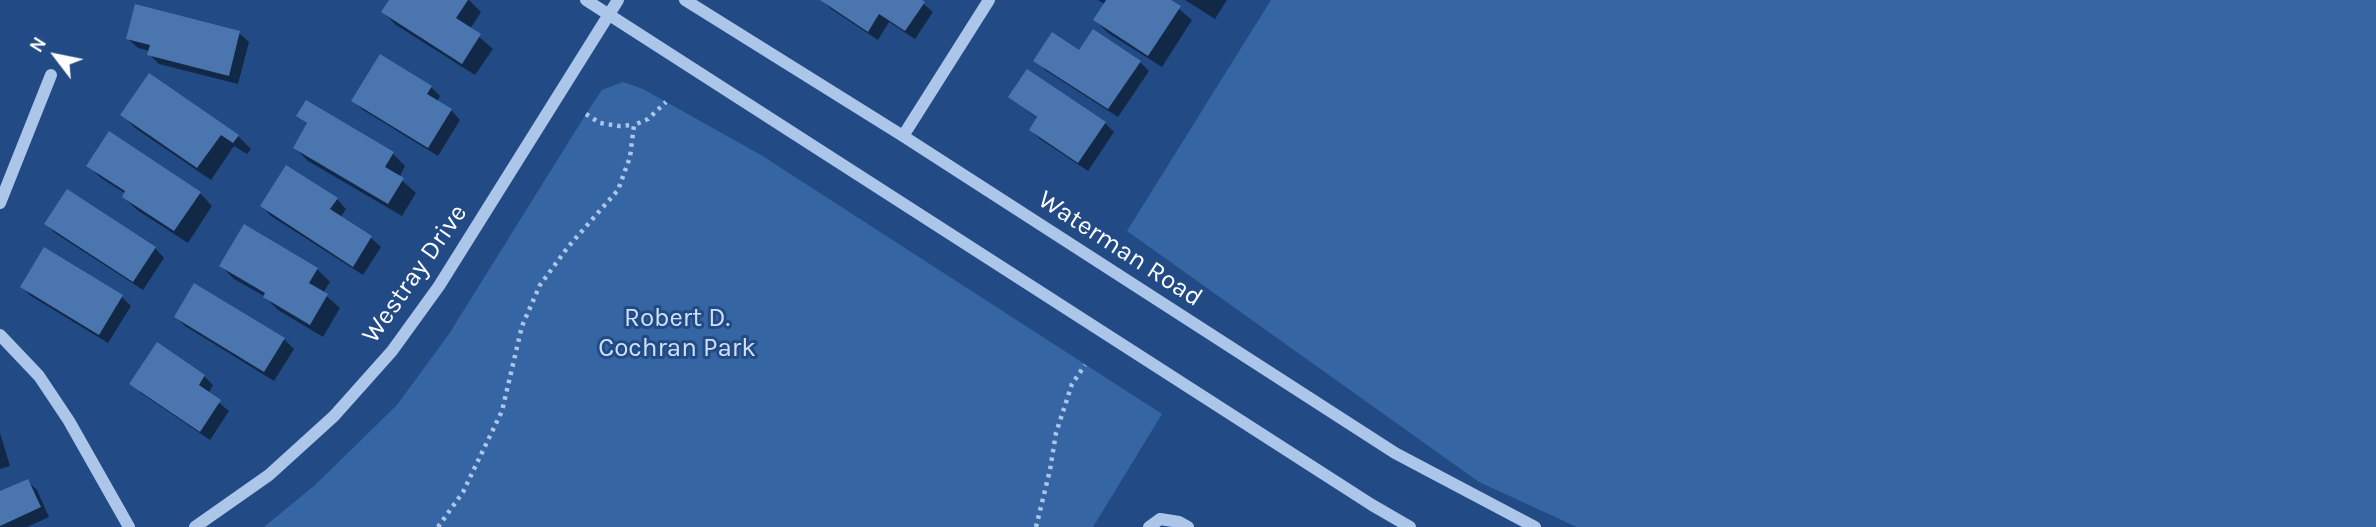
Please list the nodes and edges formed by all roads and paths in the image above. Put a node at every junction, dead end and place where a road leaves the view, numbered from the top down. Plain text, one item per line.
1 (586, 0) edge
2 (618, 0) edge
3 (685, 0) edge
4 (989, 0) edge
5 (609, 14) junction
6 (51, 75) dead end
7 (666, 102) dead end
8 (586, 114) dead end
9 (634, 125) junction
10 (902, 136) junction
11 (0, 203) edge
12 (0, 335) edge
13 (1085, 365) dead end
14 (129, 527) edge
15 (195, 527) edge
16 (438, 527) edge
17 (1036, 527) edge
18 (1149, 527) edge
19 (1188, 527) edge
20 (1410, 527) edge
21 (1535, 527) edge

1 - 5 street
2 - 5 street, Westray Drive
3 - 10 street, Waterman Road
4 - 10 street
5 - 15 street, Westray Drive
5 - 20 street
6 - 11 street
7 - 9 path
8 - 9 path
9 - 16 path
10 - 21 street, Waterman Road
12 - 14 street
13 - 17 path
18 - 19 street

